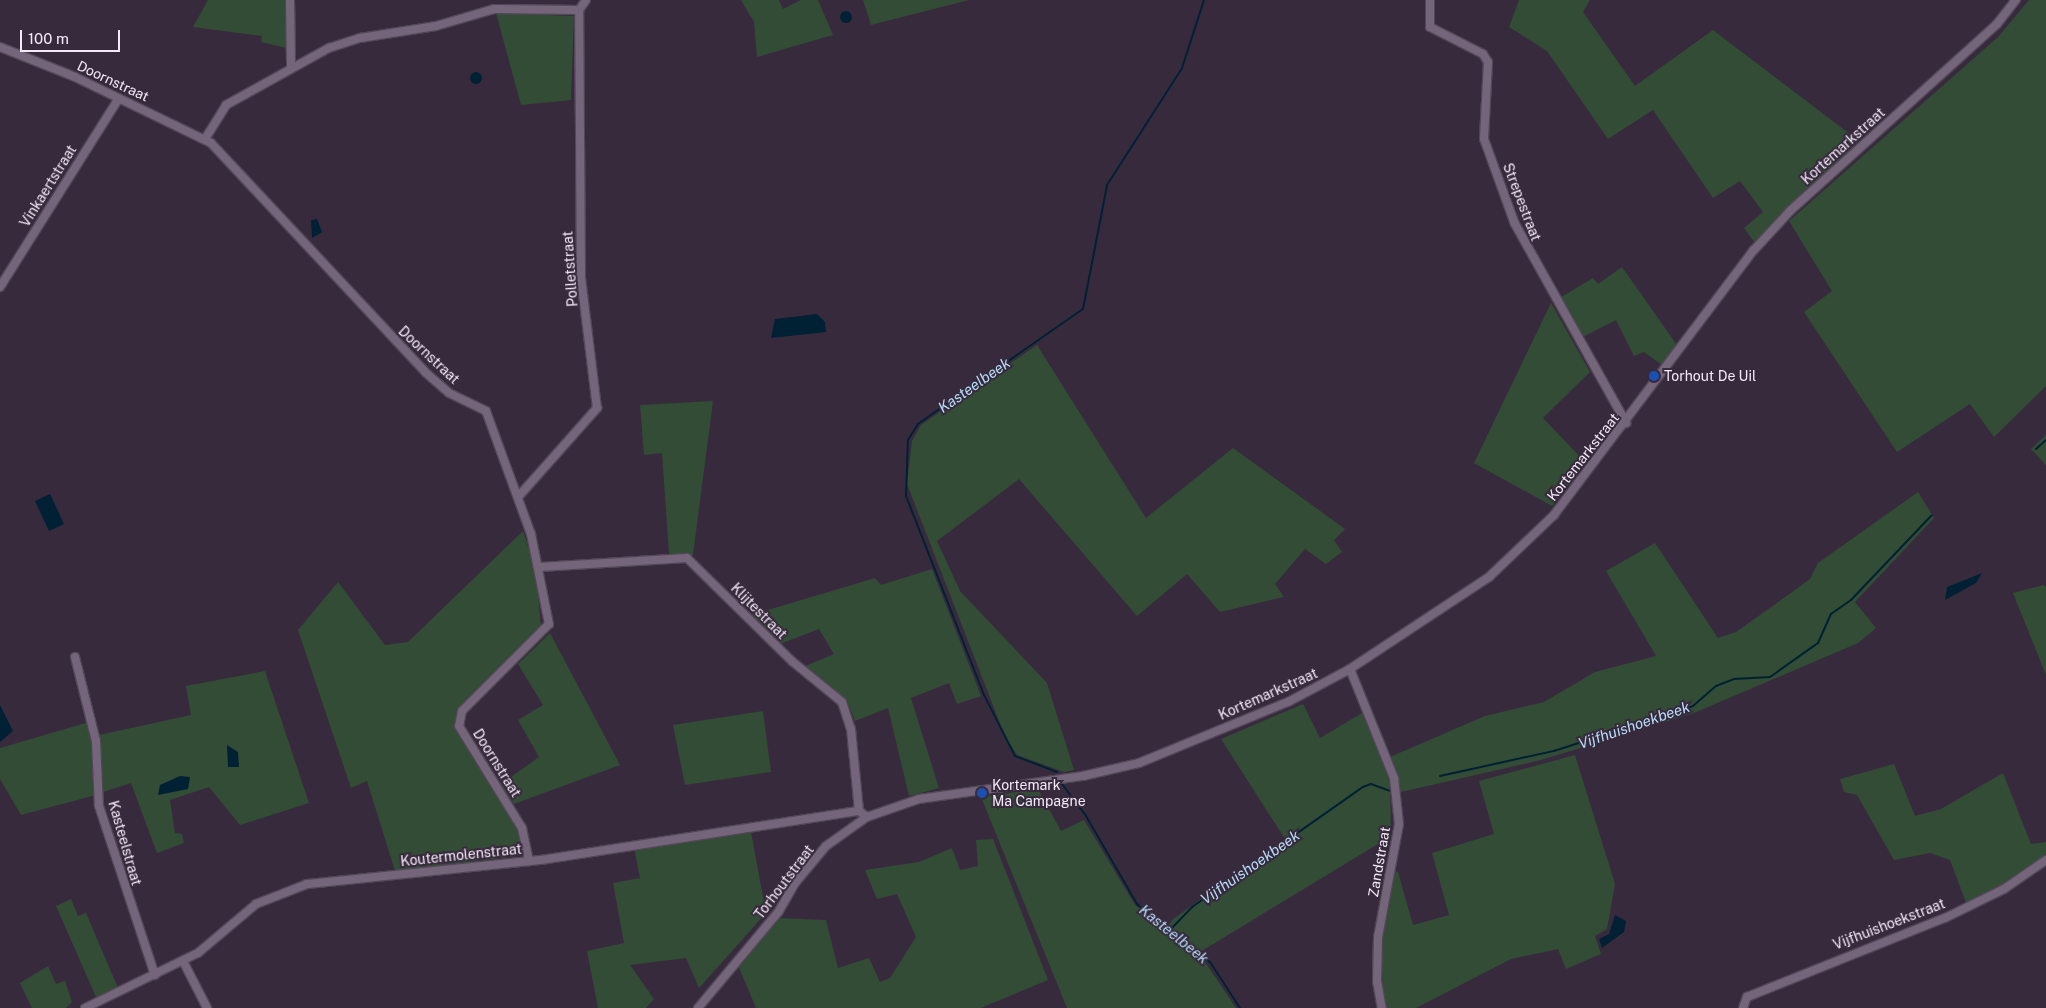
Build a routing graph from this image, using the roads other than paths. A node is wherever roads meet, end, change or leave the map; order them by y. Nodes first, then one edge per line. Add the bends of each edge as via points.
1 (290, 0) edge
2 (586, 0) edge
3 (1430, 0) edge
4 (2016, 0) edge
5 (578, 10) junction
6 (0, 47) edge
7 (291, 68) junction
8 (119, 98) junction
9 (205, 139) junction
10 (0, 288) edge
11 (1626, 423) junction
12 (519, 496) junction
13 (540, 567) junction
14 (74, 657) dead end
15 (1350, 669) junction
16 (1061, 780) joint
17 (859, 811) junction
18 (866, 817) junction
19 (2046, 860) edge
20 (529, 861) junction
21 (183, 962) junction
22 (155, 975) junction
23 (86, 1008) edge
24 (207, 1008) edge
25 (698, 1008) edge
26 (1382, 1008) edge
27 (1743, 1008) edge

1 - 7 street
2 - 5 street
3 - 11 street, Strepestraat via 1430,27 1483,54 1488,62 1484,139 1514,224
4 - 11 street, Kortemarkstraat via 1997,24 1764,239
5 - 7 street via 494,8 436,26 360,38
5 - 12 street, Polletstraat via 581,278 597,408
6 - 8 street, Doornstraat
7 - 9 street via 226,105
8 - 9 street, Doornstraat
8 - 10 street, Vinkaertstraat
9 - 12 street, Doornstraat via 425,372 449,393 486,411
11 - 15 street, Kortemarkstraat via 1554,515 1489,577
12 - 13 street, Doornstraat
13 - 17 street, Klijtestraat via 687,558 793,662 842,702 851,729
13 - 20 street, Doornstraat via 548,614 545,633 462,710 459,726 522,828
14 - 22 street, Kasteelstraat via 96,740 99,806
15 - 16 street, Kortemarkstraat via 1288,702 1139,763
15 - 26 street, Zandstraat via 1394,778 1399,824 1378,937 1377,980
16 - 18 street, Torhoutstraat via 919,799
17 - 18 street
17 - 20 street, Koutermolenstraat
18 - 25 street, Torhoutstraat via 826,846 796,882 779,912
19 - 27 street, Vijfhuishoekstraat via 2004,889 1945,918 1747,997
20 - 21 street, Koutermolenstraat via 294,888 256,904
21 - 22 street, Koutermolenstraat
21 - 24 street
22 - 23 street, Koutermolenstraat

